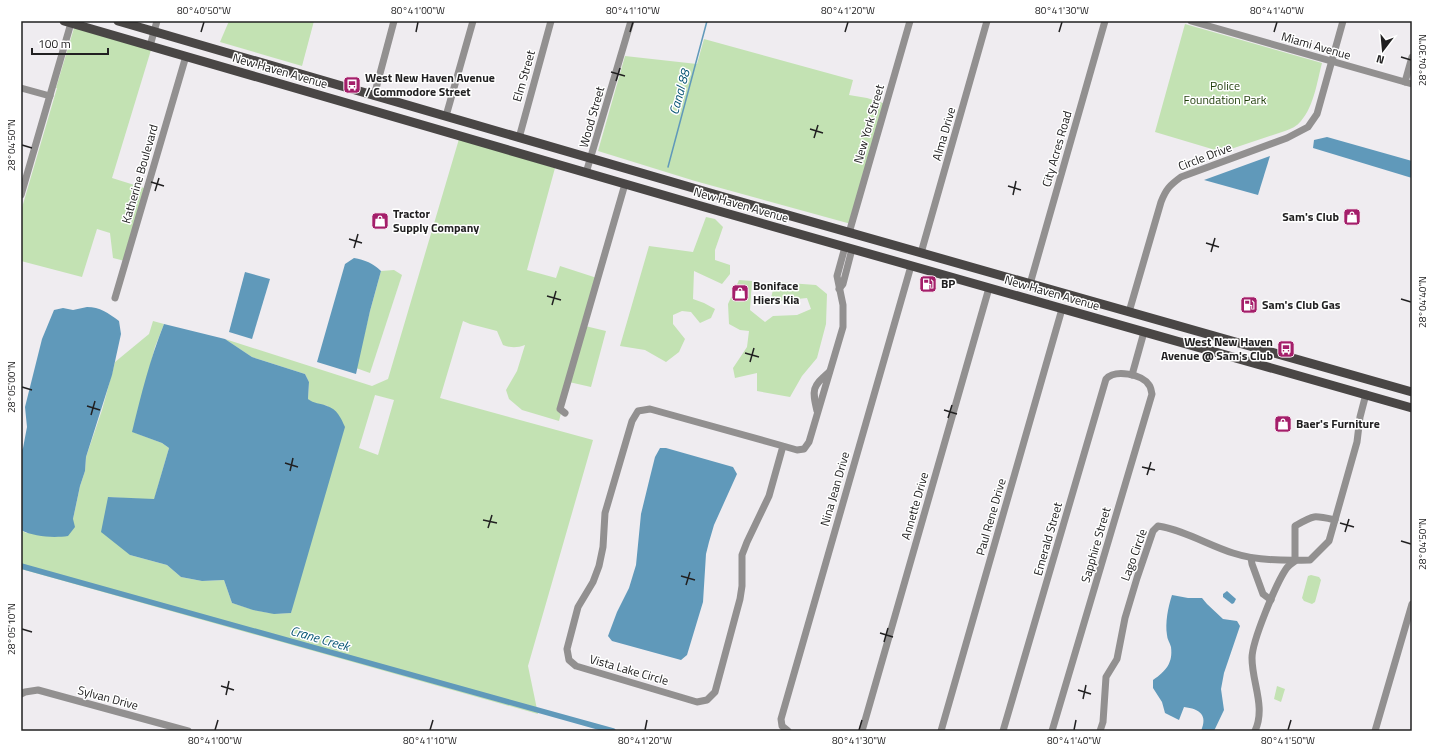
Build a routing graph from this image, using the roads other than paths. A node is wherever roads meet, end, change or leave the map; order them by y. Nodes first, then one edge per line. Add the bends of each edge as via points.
1 (118, 21) edge
2 (158, 21) edge
3 (394, 21) edge
4 (473, 21) edge
5 (551, 21) edge
6 (631, 21) edge
7 (910, 21) edge
8 (988, 21) edge
9 (1105, 21) edge
10 (1190, 21) edge
11 (1343, 21) edge
12 (70, 22) edge
13 (154, 32) junction
14 (150, 46) junction
15 (186, 56) junction
16 (1412, 57) edge
17 (1331, 62) junction
18 (1408, 83) edge
19 (293, 87) junction
20 (21, 88) edge
21 (348, 88) junction
22 (50, 96) junction
23 (374, 96) junction
24 (333, 99) junction
25 (446, 116) junction
26 (418, 124) junction
27 (519, 138) junction
28 (494, 146) junction
29 (591, 159) junction
30 (586, 173) junction
31 (625, 184) junction
32 (704, 192) junction
33 (21, 195) edge
34 (724, 197) junction
35 (682, 201) junction
36 (701, 206) junction
37 (849, 233) junction
38 (868, 238) junction
39 (824, 241) junction
40 (849, 248) junction
41 (921, 253) junction
42 (911, 266) junction
43 (1030, 284) junction
44 (990, 288) junction
45 (1006, 292) junction
46 (115, 298) dead end
47 (1084, 299) junction
48 (1062, 309) junction
49 (1129, 312) junction
50 (1108, 322) junction
51 (1170, 324) junction
52 (1144, 332) junction
53 (1258, 348) junction
54 (1251, 362) junction
55 (829, 372) junction
56 (1132, 375) junction
57 (1362, 378) junction
58 (1336, 386) junction
59 (1395, 387) junction
60 (815, 389) junction
61 (824, 391) junction
62 (1412, 392) edge
63 (1366, 394) junction
64 (1412, 408) edge
65 (817, 411) junction
66 (565, 413) dead end
67 (782, 446) junction
68 (1336, 520) junction
69 (1251, 558) junction
70 (1295, 561) junction
71 (1271, 600) junction
72 (1412, 604) edge
73 (21, 694) edge
74 (188, 731) edge
75 (788, 731) edge
76 (862, 731) edge
77 (941, 731) edge
78 (1003, 731) edge
79 (1052, 731) edge
80 (1100, 731) edge
81 (1255, 731) edge
82 (1376, 731) edge

1 - 13 main road, New Haven Avenue
2 - 13 street
3 - 23 street
4 - 25 street
5 - 27 street, Elm Street
6 - 29 street, Wood Street
7 - 37 street, New York Street
8 - 41 street, Alma Drive
9 - 43 street, City Acres Road
10 - 17 street, Miami Avenue
11 - 17 street, Circle Drive
12 - 14 main road, New Haven Avenue
12 - 22 street
13 - 14 street
13 - 21 main road, New Haven Avenue
14 - 15 main road, New Haven Avenue
15 - 19 main road, New Haven Avenue
15 - 46 street, Katherine Boulevard
16 - 18 street
17 - 18 street, Miami Avenue
17 - 49 street, Circle Drive via 1316,114 1308,127 1287,138 1181,177 1170,184 1161,202
19 - 21 main road via 303,81
19 - 24 main road, New Haven Avenue
20 - 22 street
21 - 23 main road, New Haven Avenue
22 - 33 street
23 - 24 main road via 362,102 344,98
23 - 25 main road, New Haven Avenue
24 - 26 main road, New Haven Avenue
25 - 26 main road via 433,123
25 - 27 main road, New Haven Avenue
26 - 28 main road, New Haven Avenue
27 - 28 main road via 507,145
27 - 29 main road, New Haven Avenue
28 - 30 main road, New Haven Avenue
29 - 30 street, Wood Street
29 - 32 main road, New Haven Avenue
30 - 31 main road, New Haven Avenue
31 - 35 main road, New Haven Avenue
31 - 66 street via 560,409
32 - 34 main road, New Haven Avenue
32 - 35 main road via 701,196
34 - 36 main road via 710,200
34 - 37 main road, New Haven Avenue
35 - 36 main road, New Haven Avenue
36 - 39 main road, New Haven Avenue
37 - 38 main road, New Haven Avenue
37 - 39 main road via 843,238
38 - 40 main road via 847,242
38 - 41 main road, New Haven Avenue
39 - 40 main road, New Haven Avenue
40 - 42 main road, New Haven Avenue
40 - 55 street, Vista Lake Circle via 837,276 843,305 843,327
41 - 42 main road
41 - 43 main road, New Haven Avenue
42 - 44 main road, New Haven Avenue
42 - 75 street, Nina Jean Drive via 781,719 782,726
43 - 45 main road via 1017,291
43 - 47 main road, New Haven Avenue
44 - 45 main road, New Haven Avenue
44 - 76 street, Annette Drive
45 - 48 main road, New Haven Avenue
47 - 48 main road via 1068,304
47 - 49 main road, New Haven Avenue
48 - 50 main road, New Haven Avenue
48 - 77 street, Paul Rene Drive
49 - 50 main road via 1124,317
49 - 51 main road, New Haven Avenue
50 - 52 main road, New Haven Avenue
51 - 52 main road via 1152,324
51 - 53 main road, New Haven Avenue
52 - 54 main road, New Haven Avenue
52 - 56 street
53 - 54 main road
53 - 57 main road, New Haven Avenue
54 - 58 main road, New Haven Avenue
55 - 60 street, Vista Lake Circle via 818,382
55 - 61 street, Vista Lake Circle
56 - 78 street, Emerald Street via 1118,373 1106,379
56 - 79 street, Sapphire Street via 1145,380 1152,394
57 - 58 main road via 1354,385
57 - 59 main road, New Haven Avenue
58 - 63 main road, New Haven Avenue
59 - 62 main road, New Haven Avenue
59 - 63 main road via 1378,388
60 - 61 street
60 - 65 street, Vista Lake Circle via 813,395
61 - 65 street, Vista Lake Circle
63 - 64 main road, New Haven Avenue
63 - 68 street, Lago Circle via 1357,442
65 - 67 street, Vista Lake Circle via 804,449
67 - 67 street, Vista Lake Circle via 650,409 638,411 632,421 605,513 599,566 578,607 567,649 569,660 576,666 697,702 707,700 715,692 740,599 742,555 769,496
68 - 70 street, Lago Circle via 1329,541 1310,560
68 - 70 street via 1313,516 1295,526
69 - 70 street, Lago Circle
69 - 71 street via 1263,594
69 - 80 street, Lago Circle via 1165,527 1158,526 1153,531 1125,618 1117,659 1106,677
70 - 71 street via 1286,569
71 - 81 street via 1253,644 1253,672 1260,714
72 - 82 street
73 - 74 street, Sylvan Drive via 38,690

